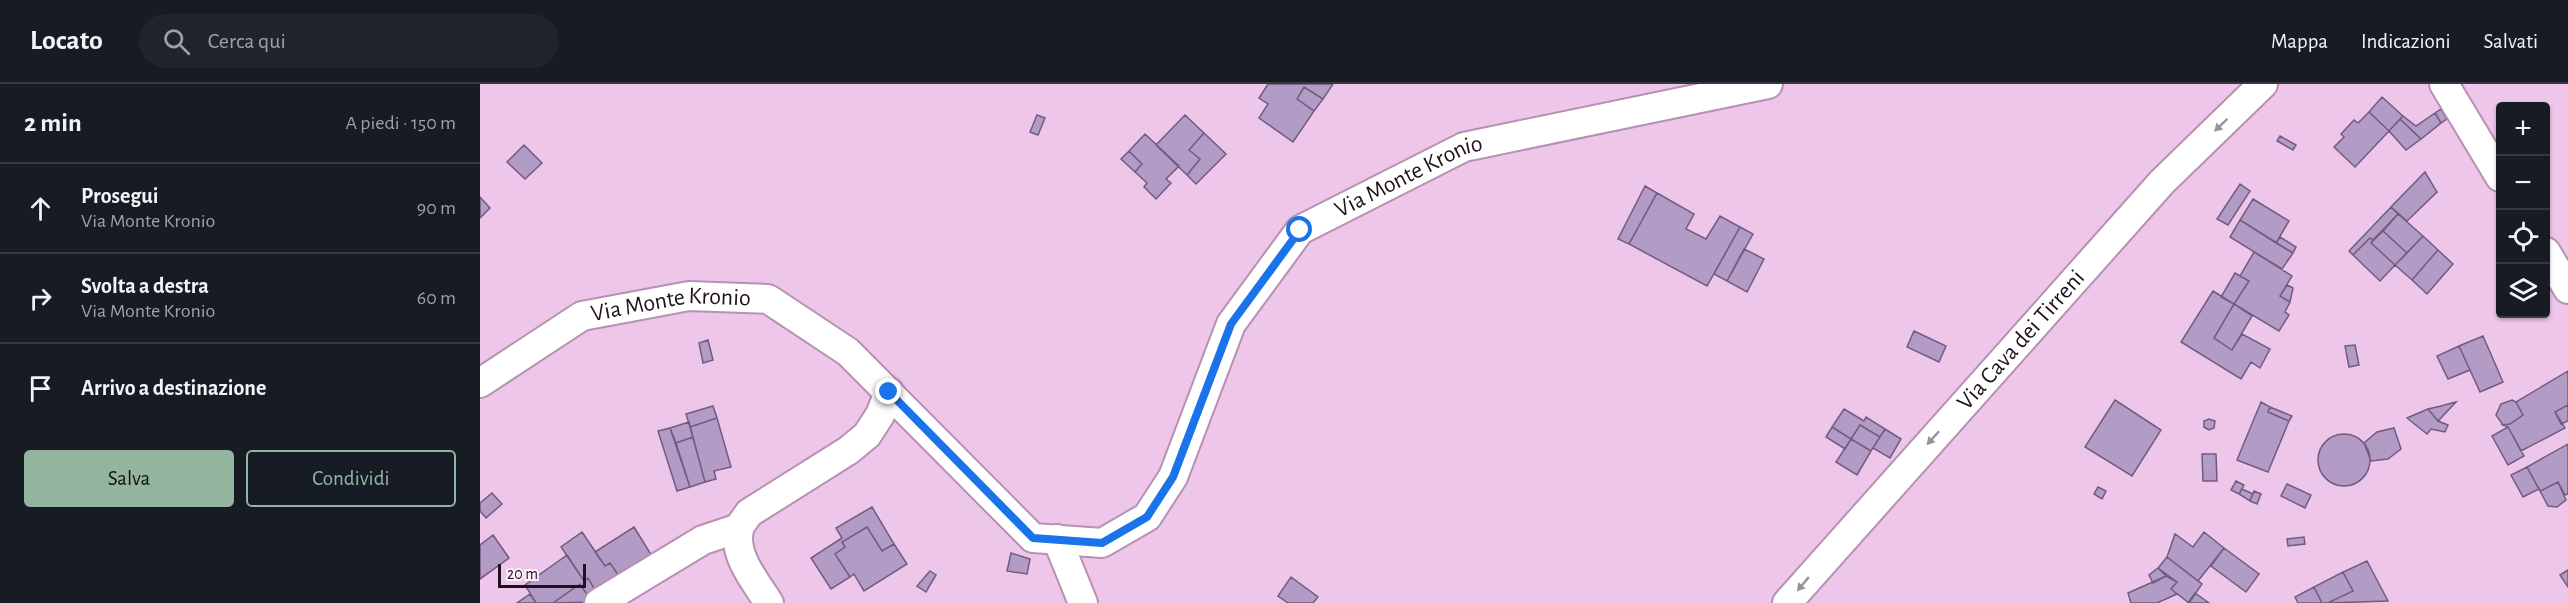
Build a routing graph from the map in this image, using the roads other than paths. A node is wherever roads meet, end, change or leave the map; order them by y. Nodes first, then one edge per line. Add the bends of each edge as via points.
1 (1768, 84) edge
2 (2263, 84) edge
3 (2444, 84) edge
4 (2496, 170) edge
5 (2550, 259) edge
6 (2568, 289) edge
7 (480, 383) edge
8 (889, 392) junction
9 (739, 528) junction
10 (1058, 539) junction
11 (599, 603) edge
12 (769, 603) edge
13 (1083, 603) edge
14 (1787, 603) edge

1 - 10 street, Via Monte Kronio via 1464,147 1300,230 1231,324 1173,477 1147,517 1102,543
2 -> 14 street, Via Cava dei Tirreni via 2162,182
3 - 4 street
5 - 6 street
7 - 8 street, Via Monte Kronio via 582,316 689,296 768,299 848,352
8 - 9 street via 867,435 749,513
8 - 10 street, Via Monte Kronio via 1033,538
9 - 11 street via 704,540
9 - 12 street via 745,566
10 - 13 street

